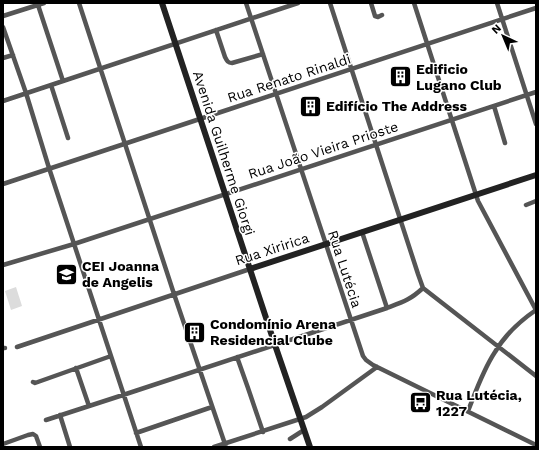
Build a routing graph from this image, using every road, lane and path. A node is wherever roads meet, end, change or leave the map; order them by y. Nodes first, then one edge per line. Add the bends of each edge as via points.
1 (44, 3) edge
2 (79, 3) edge
3 (162, 3) edge
4 (246, 3) edge
5 (298, 3) edge
6 (330, 3) edge
7 (371, 3) edge
8 (420, 3) edge
9 (497, 3) edge
10 (414, 4) edge
11 (38, 5) junction
12 (536, 8) edge
13 (3, 16) edge
14 (382, 16) dead end
15 (252, 19) junction
16 (502, 20) junction
17 (3, 27) edge
18 (216, 30) junction
19 (176, 44) junction
20 (427, 44) junction
21 (263, 54) junction
22 (12, 55) junction
23 (3, 58) edge
24 (100, 69) junction
25 (351, 69) junction
26 (63, 81) junction
27 (51, 85) junction
28 (536, 92) edge
29 (26, 94) junction
30 (276, 94) junction
31 (526, 95) junction
32 (3, 101) edge
33 (494, 106) junction
34 (200, 118) junction
35 (451, 120) junction
36 (536, 124) edge
37 (68, 138) dead end
38 (505, 143) dead end
39 (125, 144) junction
40 (376, 145) junction
41 (49, 168) junction
42 (301, 169) junction
43 (536, 175) edge
44 (3, 184) edge
45 (225, 194) junction
46 (476, 195) junction
47 (536, 201) edge
48 (526, 205) dead end
49 (149, 219) junction
50 (400, 220) junction
51 (362, 232) junction
52 (74, 244) junction
53 (326, 245) junction
54 (3, 265) edge
55 (250, 269) junction
56 (423, 288) junction
57 (174, 294) junction
58 (387, 308) junction
59 (536, 310) edge
60 (99, 320) junction
61 (351, 320) junction
62 (275, 345) junction
63 (17, 347) dead end
64 (498, 347) junction
65 (111, 356) junction
66 (237, 357) junction
67 (377, 367) junction
68 (76, 368) junction
69 (199, 370) junction
70 (536, 376) edge
71 (32, 382) dead end
72 (124, 395) junction
73 (89, 406) junction
74 (212, 408) junction
75 (468, 411) junction
76 (60, 415) junction
77 (300, 419) junction
78 (46, 420) dead end
79 (304, 430) junction
80 (262, 432) junction
81 (136, 433) junction
82 (290, 440) dead end
83 (3, 444) edge
84 (225, 445) edge
85 (536, 445) edge
86 (40, 447) edge
87 (70, 447) edge
88 (140, 447) edge
89 (214, 447) edge
90 (310, 447) edge

1 - 11 street
2 - 24 street
3 - 19 street, Avenida Guilherme Giorgi
4 - 15 street, Rua Lutécia
5 - 15 street
6 - 25 street
7 - 14 street via 375,16
8 - 10 street
9 - 16 street
10 - 20 street
11 - 13 street
11 - 26 street
12 - 16 street, Rua Renato Rinaldi
15 - 18 street
15 - 21 street, Rua Lutécia
16 - 20 street, Rua Renato Rinaldi
16 - 31 street
17 - 22 street
18 - 19 street
18 - 21 street via 229,63
19 - 24 street
19 - 34 street, Avenida Guilherme Giorgi
20 - 25 street, Rua Renato Rinaldi
20 - 35 street
21 - 30 street, Rua Lutécia
22 - 23 street
22 - 29 street
24 - 26 street
24 - 39 street
25 - 30 street, Rua Renato Rinaldi
25 - 40 street
26 - 27 street
27 - 29 street
27 - 37 street
28 - 31 street, Rua João Vieira Prioste
29 - 32 street
29 - 41 street
30 - 34 street, Rua Renato Rinaldi
30 - 42 street, Rua Lutécia
31 - 33 street, Rua João Vieira Prioste
31 - 36 street
33 - 35 street, Rua João Vieira Prioste
33 - 38 street
34 - 39 street, Rua Renato Rinaldi
34 - 45 street, Avenida Guilherme Giorgi
35 - 40 street, Rua João Vieira Prioste
35 - 46 street
39 - 41 street, Rua Renato Rinaldi
39 - 49 street
40 - 42 street, Rua João Vieira Prioste
40 - 50 street
41 - 44 street, Rua Renato Rinaldi
41 - 52 street
42 - 45 street, Rua João Vieira Prioste
42 - 53 street, Rua Lutécia
43 - 46 street, Rua Xiririca
45 - 49 street, Rua João Vieira Prioste
45 - 55 street, Avenida Guilherme Giorgi
46 - 50 street, Rua Xiririca
46 - 59 street
47 - 48 street
49 - 52 street, Rua João Vieira Prioste
49 - 57 street
50 - 51 street, Rua Xiririca
50 - 56 street
51 - 53 street, Rua Xiririca
51 - 58 street
52 - 54 street, Rua João Vieira Prioste
52 - 60 street
53 - 55 street, Rua Xiririca
53 - 61 street, Rua Lutécia
55 - 57 street, Rua Xiririca
55 - 62 street, Avenida Guilherme Giorgi
56 - 58 street via 408,300
56 - 64 street
57 - 60 street, Rua Xiririca
57 - 69 street
58 - 61 street
59 - 64 street via 513,329
60 - 63 street, Rua Xiririca
60 - 65 street
61 - 62 street
61 - 67 street, Rua Lutécia via 363,356
62 - 66 street
62 - 77 street, Avenida Guilherme Giorgi
64 - 70 street
64 - 75 street
65 - 68 street
65 - 72 street
66 - 69 street
66 - 80 street
67 - 75 street, Rua Lutécia
67 - 77 street via 322,407
68 - 71 street
68 - 73 street
69 - 72 street
69 - 74 street
72 - 73 street
72 - 81 street
73 - 76 street
74 - 81 street
74 - 84 street
75 - 85 street, Rua Lutécia
76 - 78 street
76 - 87 street
77 - 79 street, Avenida Guilherme Giorgi
77 - 80 street
79 - 82 street
79 - 90 street, Avenida Guilherme Giorgi
80 - 84 street
81 - 88 street
83 - 86 street via 33,434
84 - 89 street

